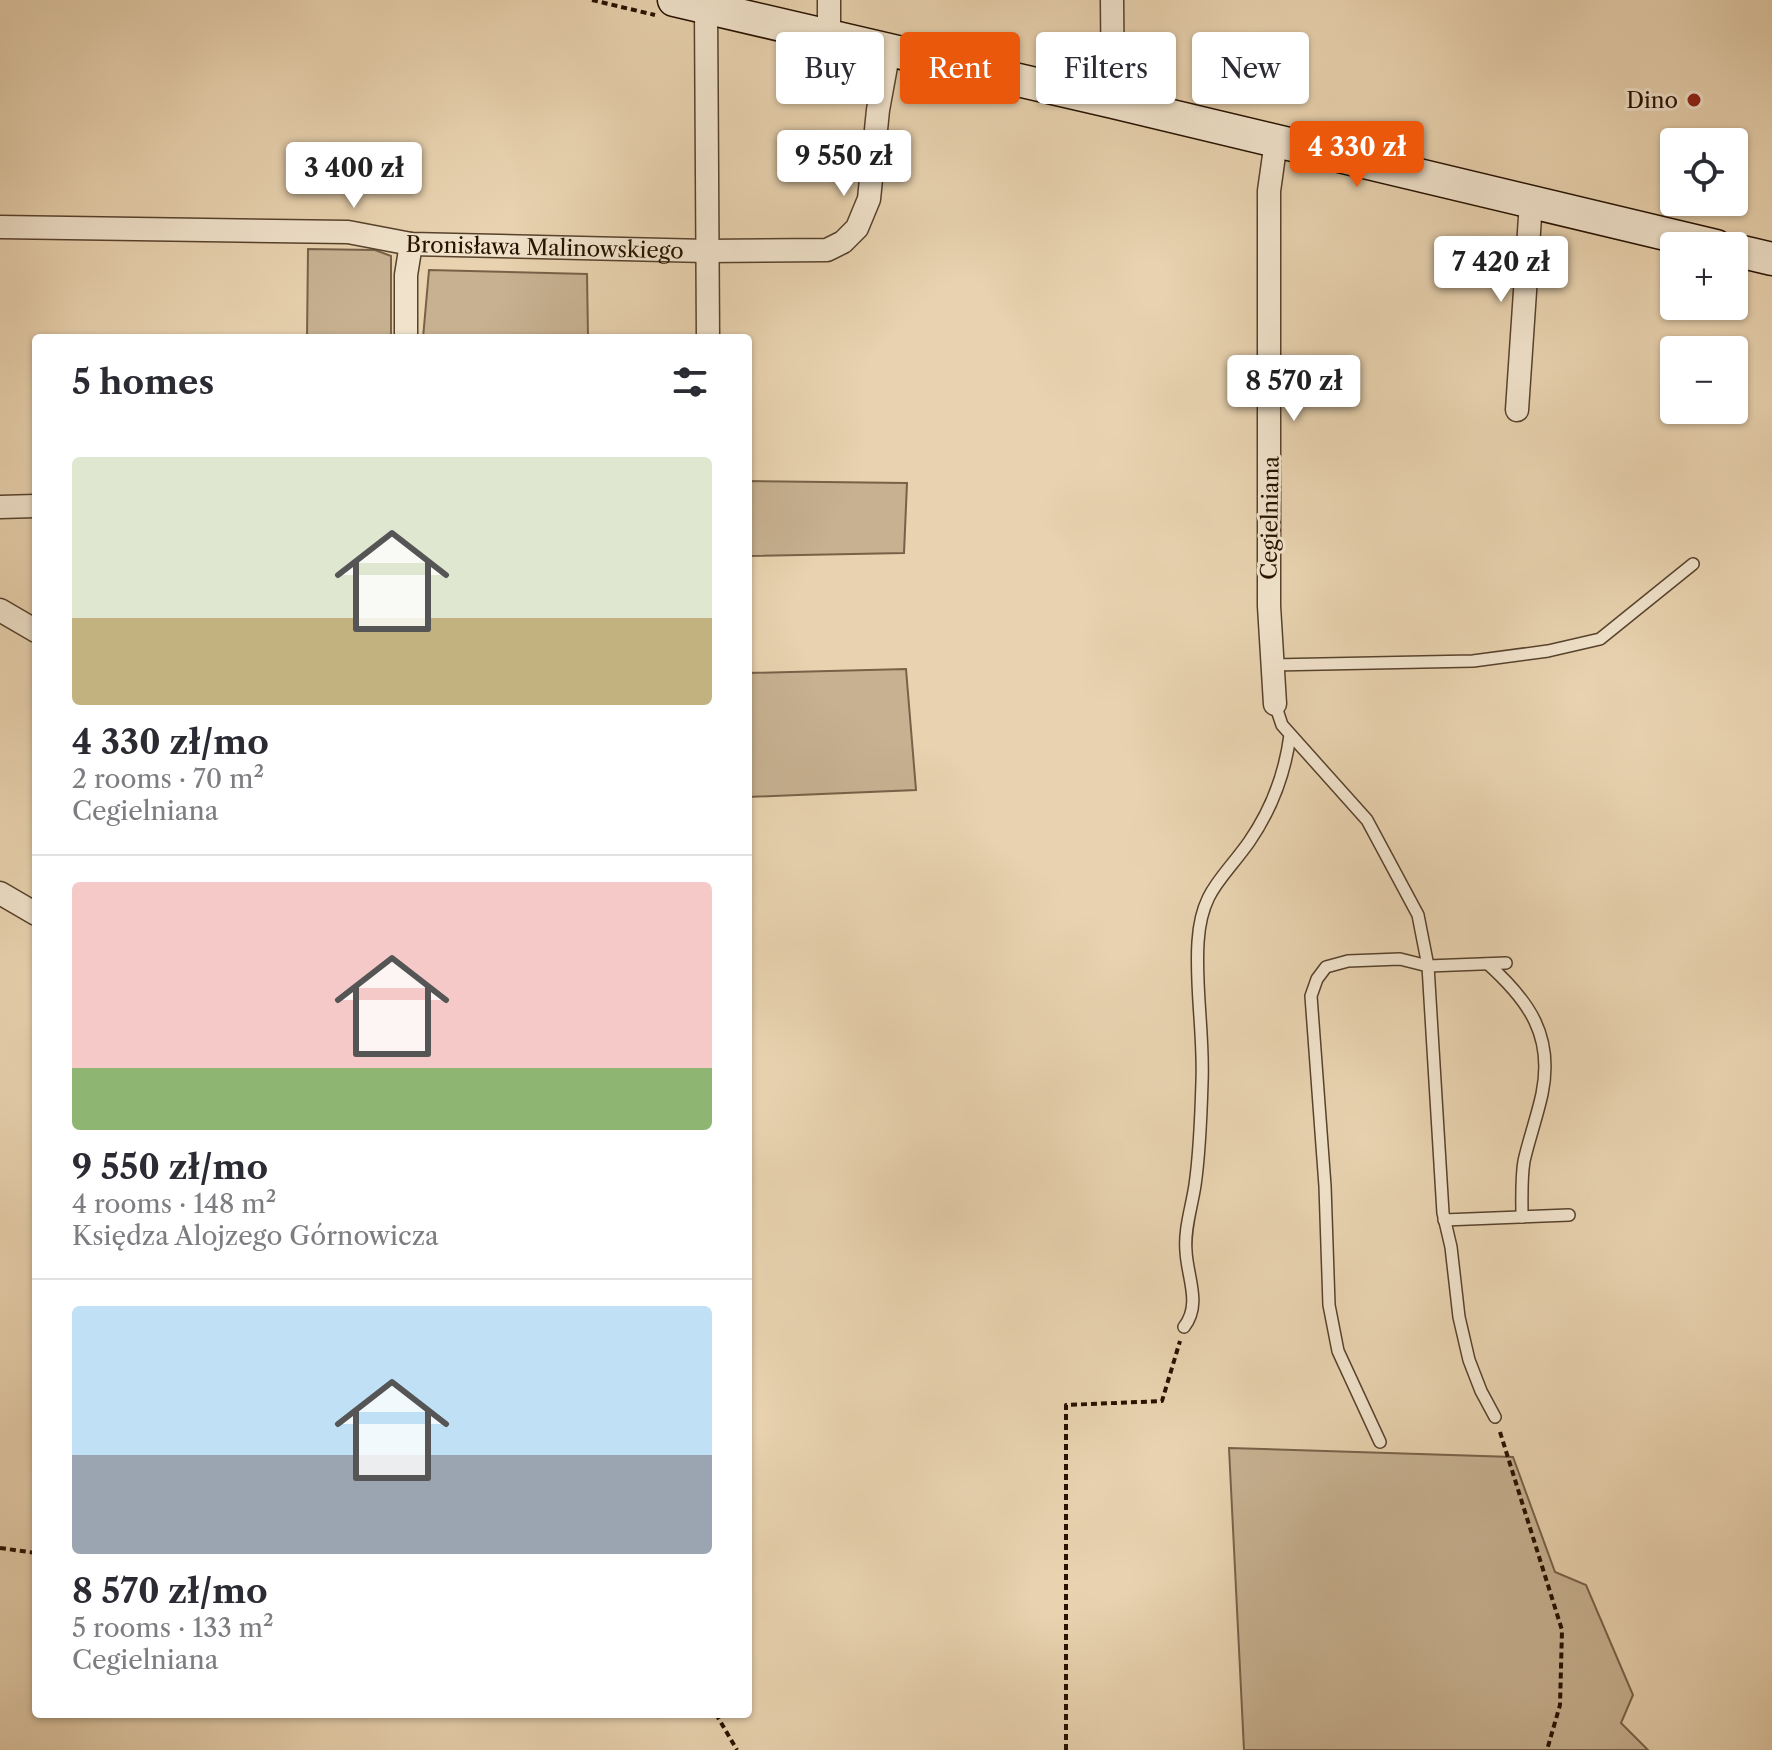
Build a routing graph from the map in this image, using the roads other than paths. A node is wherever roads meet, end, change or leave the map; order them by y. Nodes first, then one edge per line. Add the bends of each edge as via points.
1 (674, 0) edge
2 (829, 0) edge
3 (1112, 0) edge
4 (706, 8) junction
5 (811, 32) edge
6 (829, 32) edge
7 (1112, 32) edge
8 (884, 49) edge
9 (889, 50) junction
10 (1036, 85) edge
11 (1121, 104) edge
12 (1276, 141) junction
13 (1531, 202) junction
14 (0, 227) edge
15 (1660, 233) edge
16 (411, 244) junction
17 (706, 251) junction
18 (1748, 253) edge
19 (1772, 259) edge
20 (406, 334) edge
21 (708, 334) edge
22 (1517, 410) dead end
23 (32, 506) edge
24 (0, 507) edge
25 (1693, 564) dead end
26 (0, 610) edge
27 (32, 629) edge
28 (1272, 665) junction
29 (1275, 704) joint
30 (1290, 735) junction
31 (0, 893) edge
32 (32, 912) edge
33 (1506, 963) dead end
34 (1488, 964) junction
35 (1428, 966) junction
36 (1569, 1215) dead end
37 (1522, 1217) junction
38 (1444, 1220) junction
39 (1184, 1327) road end
40 (1495, 1417) road end
41 (1380, 1442) dead end

1 - 4 street
2 - 6 street
3 - 7 street
4 - 5 street
4 - 17 street
8 - 9 street
9 - 10 street
9 - 17 street, Bronisława Malinowskiego via 869,199 857,228 827,250
11 - 12 street
12 - 13 street
12 - 28 street, Cegielniana via 1269,191
13 - 15 street
13 - 22 street
14 - 16 street, Bronisława Malinowskiego via 348,232
16 - 17 street, Bronisława Malinowskiego
16 - 20 street
17 - 21 street
18 - 19 street
23 - 24 street
25 - 28 lane via 1600,639 1473,661
26 - 27 street
28 - 29 street, Cegielniana
29 - 30 lane
30 - 35 lane via 1367,820 1418,915
30 - 39 lane via 1272,801 1206,899 1201,915 1202,1079 1186,1250 1193,1302
31 - 32 street
33 - 34 lane
34 - 35 lane
34 - 37 lane via 1526,1001 1545,1058 1524,1163
35 - 38 lane
35 - 41 lane via 1400,959 1348,961 1326,967 1311,996 1329,1305 1338,1351
36 - 37 lane
37 - 38 lane
38 - 40 lane via 1469,1360

